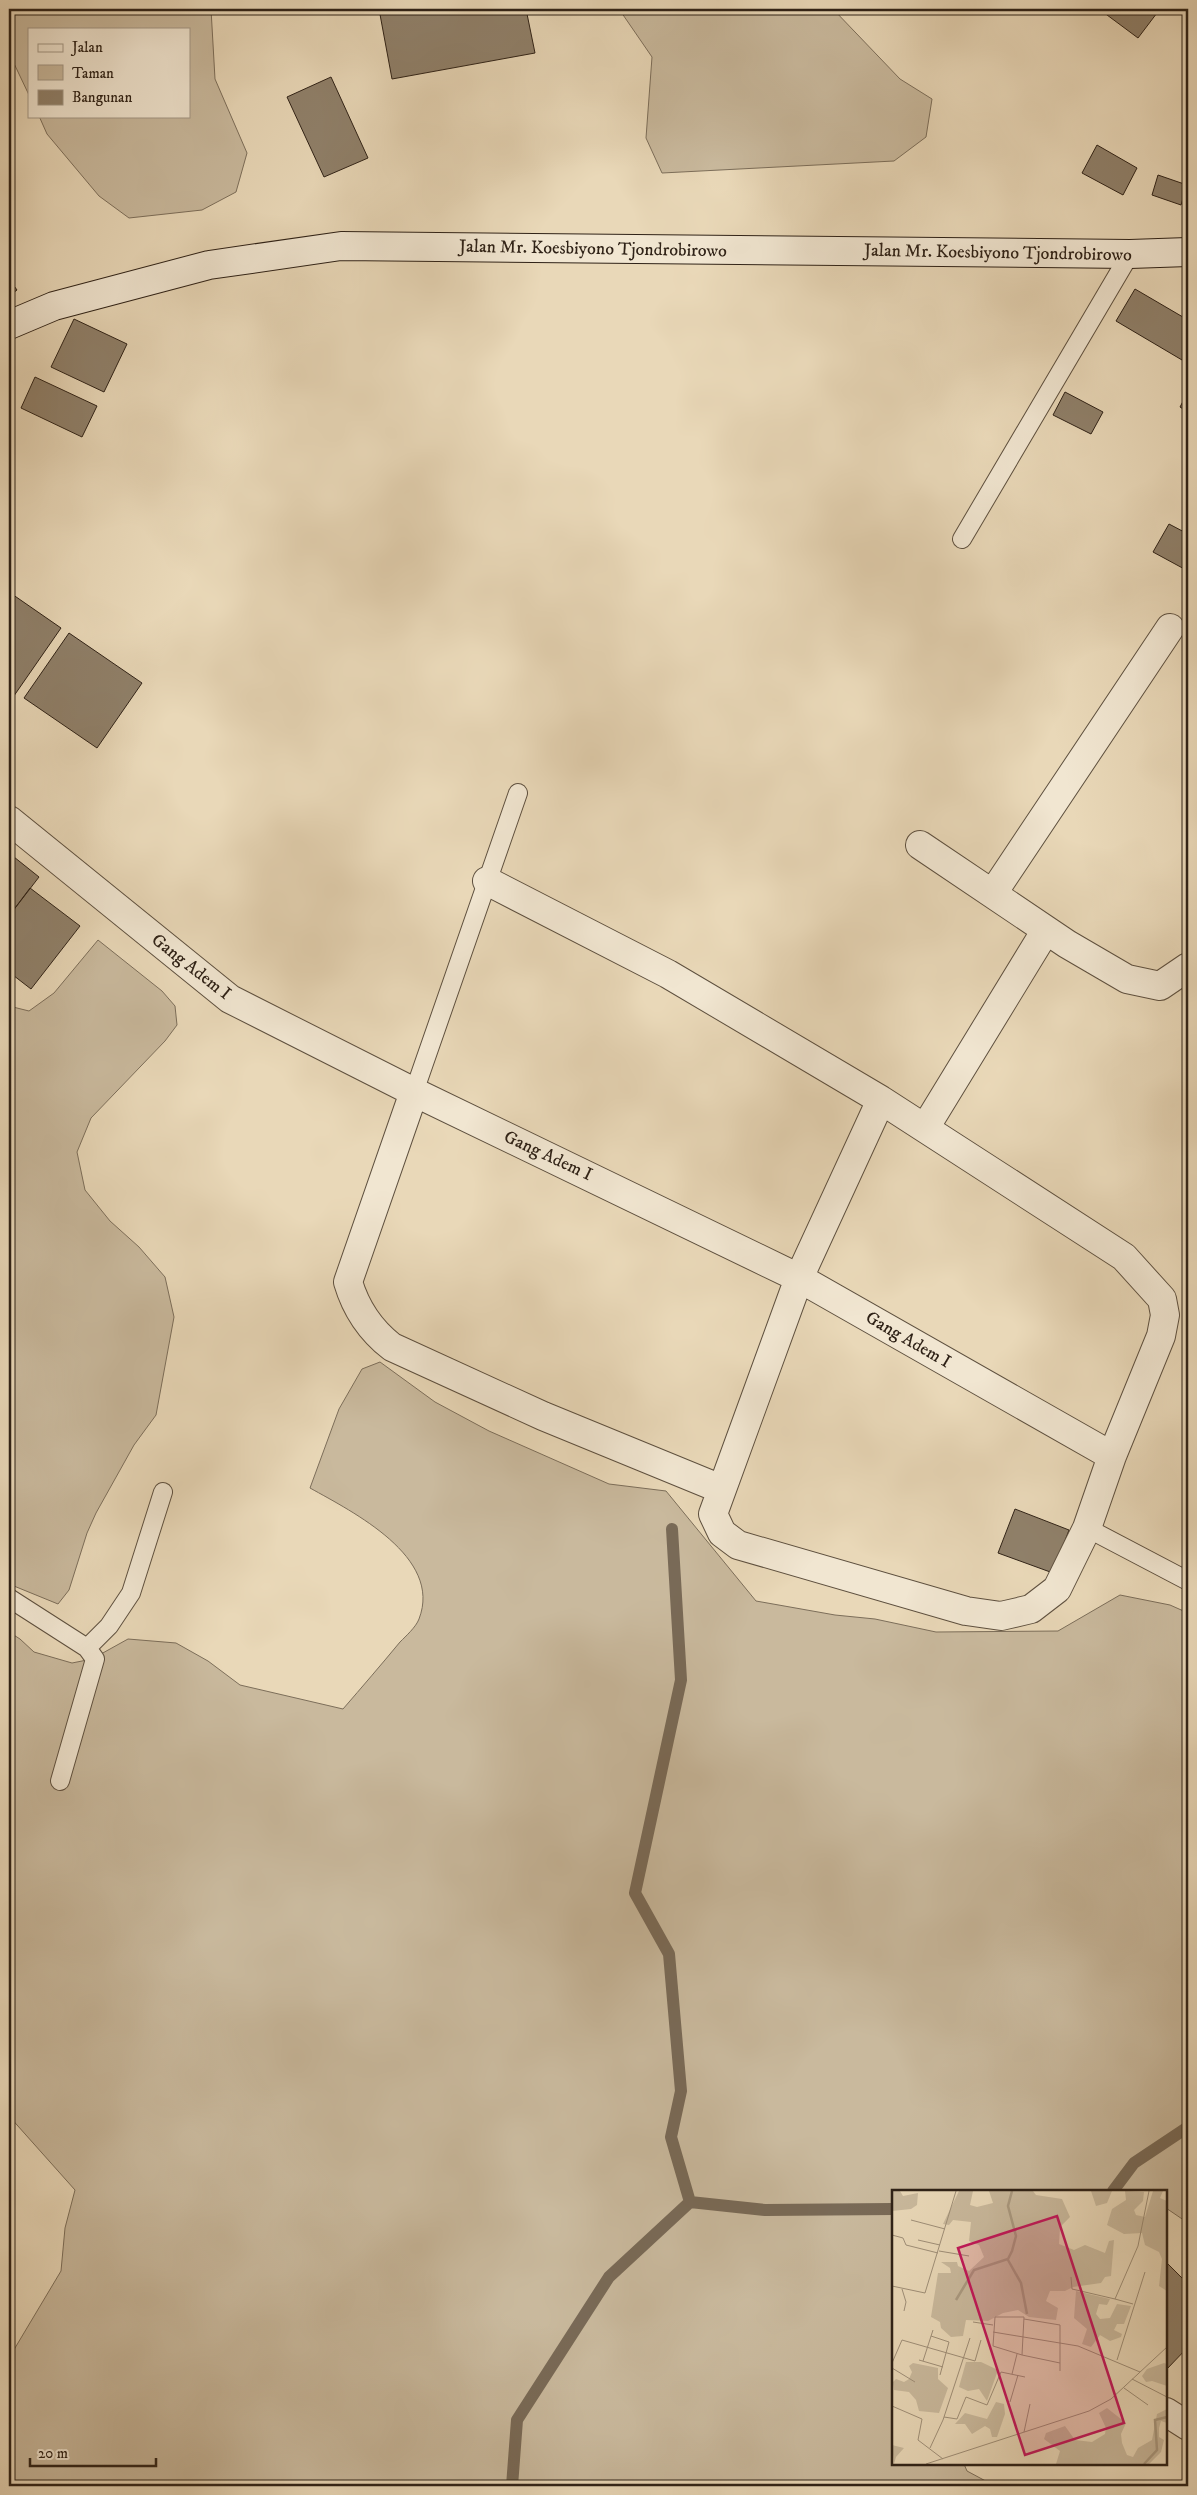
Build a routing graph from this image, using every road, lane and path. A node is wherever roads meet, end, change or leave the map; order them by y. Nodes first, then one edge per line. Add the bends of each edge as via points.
1 (1188, 252) edge
2 (1130, 254) junction
3 (9, 325) edge
4 (962, 539) dead end
5 (1170, 628) dead end
6 (518, 793) dead end
7 (9, 820) edge
8 (920, 845) dead end
9 (487, 881) junction
10 (994, 893) junction
11 (1046, 930) junction
12 (1188, 967) edge
13 (414, 1092) junction
14 (881, 1100) junction
15 (925, 1128) junction
16 (799, 1278) junction
17 (1112, 1456) junction
18 (721, 1489) junction
19 (163, 1492) dead end
20 (1087, 1528) junction
21 (1188, 1581) edge
22 (9, 1598) edge
23 (87, 1648) junction
24 (60, 1781) dead end
25 (1167, 2413) edge
26 (1188, 2426) edge

1 - 2 street, Jalan Mr. Koesbiyono Tjondrobirowo
2 - 3 street, Jalan Mr. Koesbiyono Tjondrobirowo via 341,246 209,265 54,306
2 - 4 lane
5 - 10 street
6 - 9 lane
7 - 13 street, Gang Adem I via 230,999
8 - 10 street
9 - 13 lane
9 - 14 street via 668,974
10 - 11 street
11 - 12 street via 1127,979 1160,986
11 - 15 street
13 - 16 street, Gang Adem I
13 - 18 street via 348,1282 353,1299 376,1334 392,1347 543,1416
14 - 15 street
14 - 16 street
15 - 17 street via 1124,1257 1162,1299 1165,1315 1161,1336
16 - 17 street, Gang Adem I
16 - 18 street
17 - 20 street
18 - 20 street via 713,1514 722,1533 738,1545 966,1610 1001,1616 1031,1609 1057,1588
19 - 23 lane via 131,1593 109,1626
20 - 21 lane
22 - 23 lane
23 - 24 lane via 95,1658
25 - 26 street

